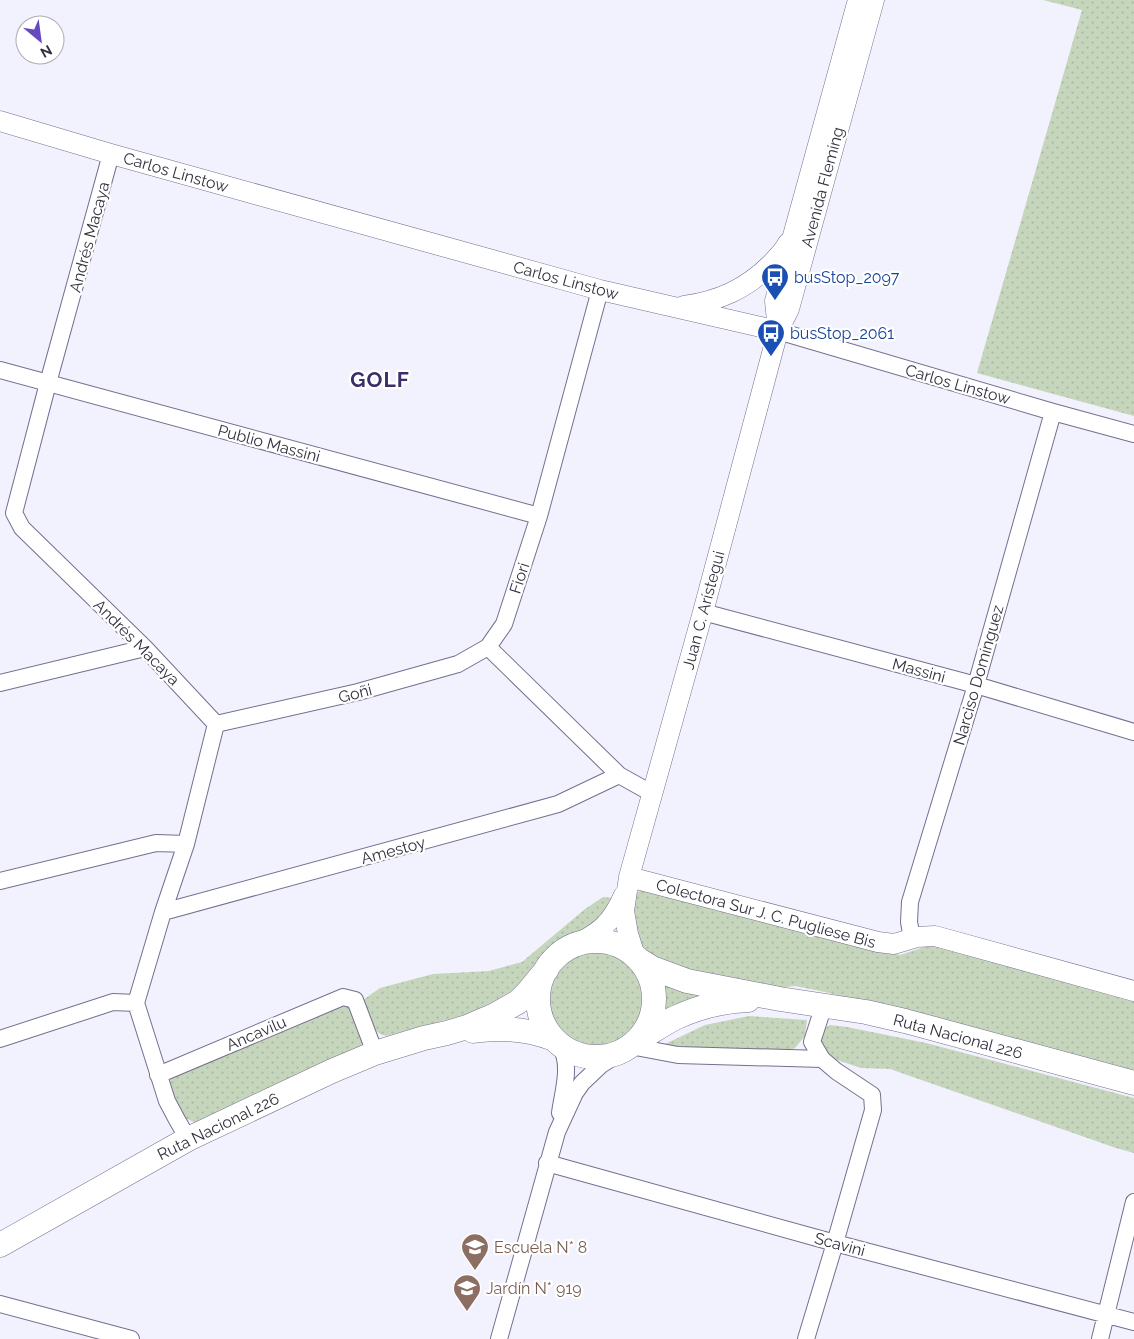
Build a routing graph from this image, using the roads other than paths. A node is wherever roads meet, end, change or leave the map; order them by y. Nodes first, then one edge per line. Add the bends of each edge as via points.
1 (858, 0) edge
2 (874, 0) edge
3 (0, 121) edge
4 (111, 154) junction
5 (795, 230) junction
6 (600, 290) junction
7 (675, 307) junction
8 (778, 331) junction
9 (0, 370) edge
10 (48, 384) junction
11 (1053, 412) junction
12 (1134, 434) edge
13 (7, 515) edge
14 (539, 516) junction
15 (703, 612) junction
16 (488, 646) junction
17 (145, 648) junction
18 (0, 683) edge
19 (976, 685) junction
20 (216, 724) junction
21 (1134, 732) edge
22 (618, 775) junction
23 (653, 794) junction
24 (186, 844) junction
25 (0, 881) edge
26 (628, 883) junction
27 (163, 912) junction
28 (912, 938) junction
29 (571, 947) junction
30 (637, 958) junction
31 (547, 969) junction
32 (1134, 991) edge
33 (780, 999) junction
34 (136, 1002) junction
35 (824, 1005) junction
36 (446, 1033) junction
37 (0, 1039) edge
38 (557, 1042) junction
39 (630, 1046) junction
40 (375, 1053) junction
41 (822, 1059) junction
42 (158, 1075) junction
43 (1134, 1083) edge
44 (557, 1132) junction
45 (188, 1139) junction
46 (547, 1163) junction
47 (1134, 1202) edge
48 (835, 1243) junction
49 (0, 1244) edge
50 (0, 1304) edge
51 (1106, 1315) junction
52 (1134, 1322) edge
53 (131, 1339) edge
54 (499, 1339) edge
55 (806, 1339) edge
56 (1100, 1339) edge

1 - 5 main road, Avenida Fleming
2 - 8 main road, Avenida Fleming via 789,309
3 - 4 main road, Carlos Linstow
4 - 6 main road, Carlos Linstow
4 - 10 street, Andrés Macaya
5 - 7 main road via 777,259 749,283 720,298
5 - 8 main road, Avenida Fleming via 775,301
6 - 7 main road, Carlos Linstow
6 - 14 street, Fiori
7 - 8 main road, Carlos Linstow
8 - 11 street, Carlos Linstow
8 - 15 main road, Juan C. Arístegui
9 - 10 street, Publio Massini
10 - 13 street, Andrés Macaya
10 - 14 street, Publio Massini
11 - 12 street, Carlos Linstow
11 - 19 street, Narciso Domínguez
13 - 17 street, Andrés Macaya
14 - 16 street, Fiori via 504,624
15 - 19 street, Massini
15 - 23 main road, Juan C. Arístegui
16 - 20 street, Goñi via 458,664 358,692
16 - 22 street
17 - 18 street
17 - 20 street, Andrés Macaya
19 - 21 street, Massini
19 - 28 street, Narciso Domínguez via 910,902
20 - 24 street
22 - 23 street
22 - 27 street, Amestoy via 558,804
23 - 26 main road, Juan C. Arístegui
24 - 25 street via 156,843
24 - 27 street
26 - 28 main road, Colectora Sur J. C. Pugliese Bis via 878,942 894,944
26 - 29 main road, Juan C. Arístegui via 610,921
26 - 30 main road, Juan C. Arístegui via 624,911
27 - 34 street
28 - 32 main road, Colectora Sur J. C. Pugliese Bis via 935,936
29 - 30 highway, Ruta Nacional 226 via 603,942 619,946
29 - 31 highway, Ruta Nacional 226 via 557,956
30 - 33 highway, Ruta Nacional 226 via 657,970 687,981
30 - 39 highway via 648,972 654,1000 646,1029
31 - 36 highway, Ruta Nacional 226 via 518,1002 495,1016
31 - 38 highway, Ruta Nacional 226 via 538,998 540,1013 545,1027
33 - 35 highway, Ruta Nacional 226
33 - 39 highway, Ruta Nacional 226 via 704,1007 676,1017
34 - 37 street via 113,1002
34 - 42 street
35 - 41 street via 812,1042
35 - 43 highway, Ruta Nacional 226 via 905,1021
36 - 38 highway, Ruta Nacional 226 via 505,1029 535,1033
36 - 40 highway, Ruta Nacional 226
38 - 39 highway, Ruta Nacional 226 via 574,1053 591,1057 608,1056
38 - 44 street via 564,1053 566,1071
39 - 41 street via 678,1054
39 - 44 street via 601,1065 582,1083
40 - 42 street, Ancavilu via 355,1000 343,997
40 - 45 highway, Ruta Nacional 226
41 - 48 street via 872,1096 873,1110
42 - 45 street via 171,1110
44 - 46 street
45 - 49 highway, Ruta Nacional 226
46 - 48 street, Scavini
46 - 54 street
47 - 51 street
48 - 51 street, Scavini
48 - 55 street
50 - 53 street
51 - 52 street, Scavini
51 - 56 street

